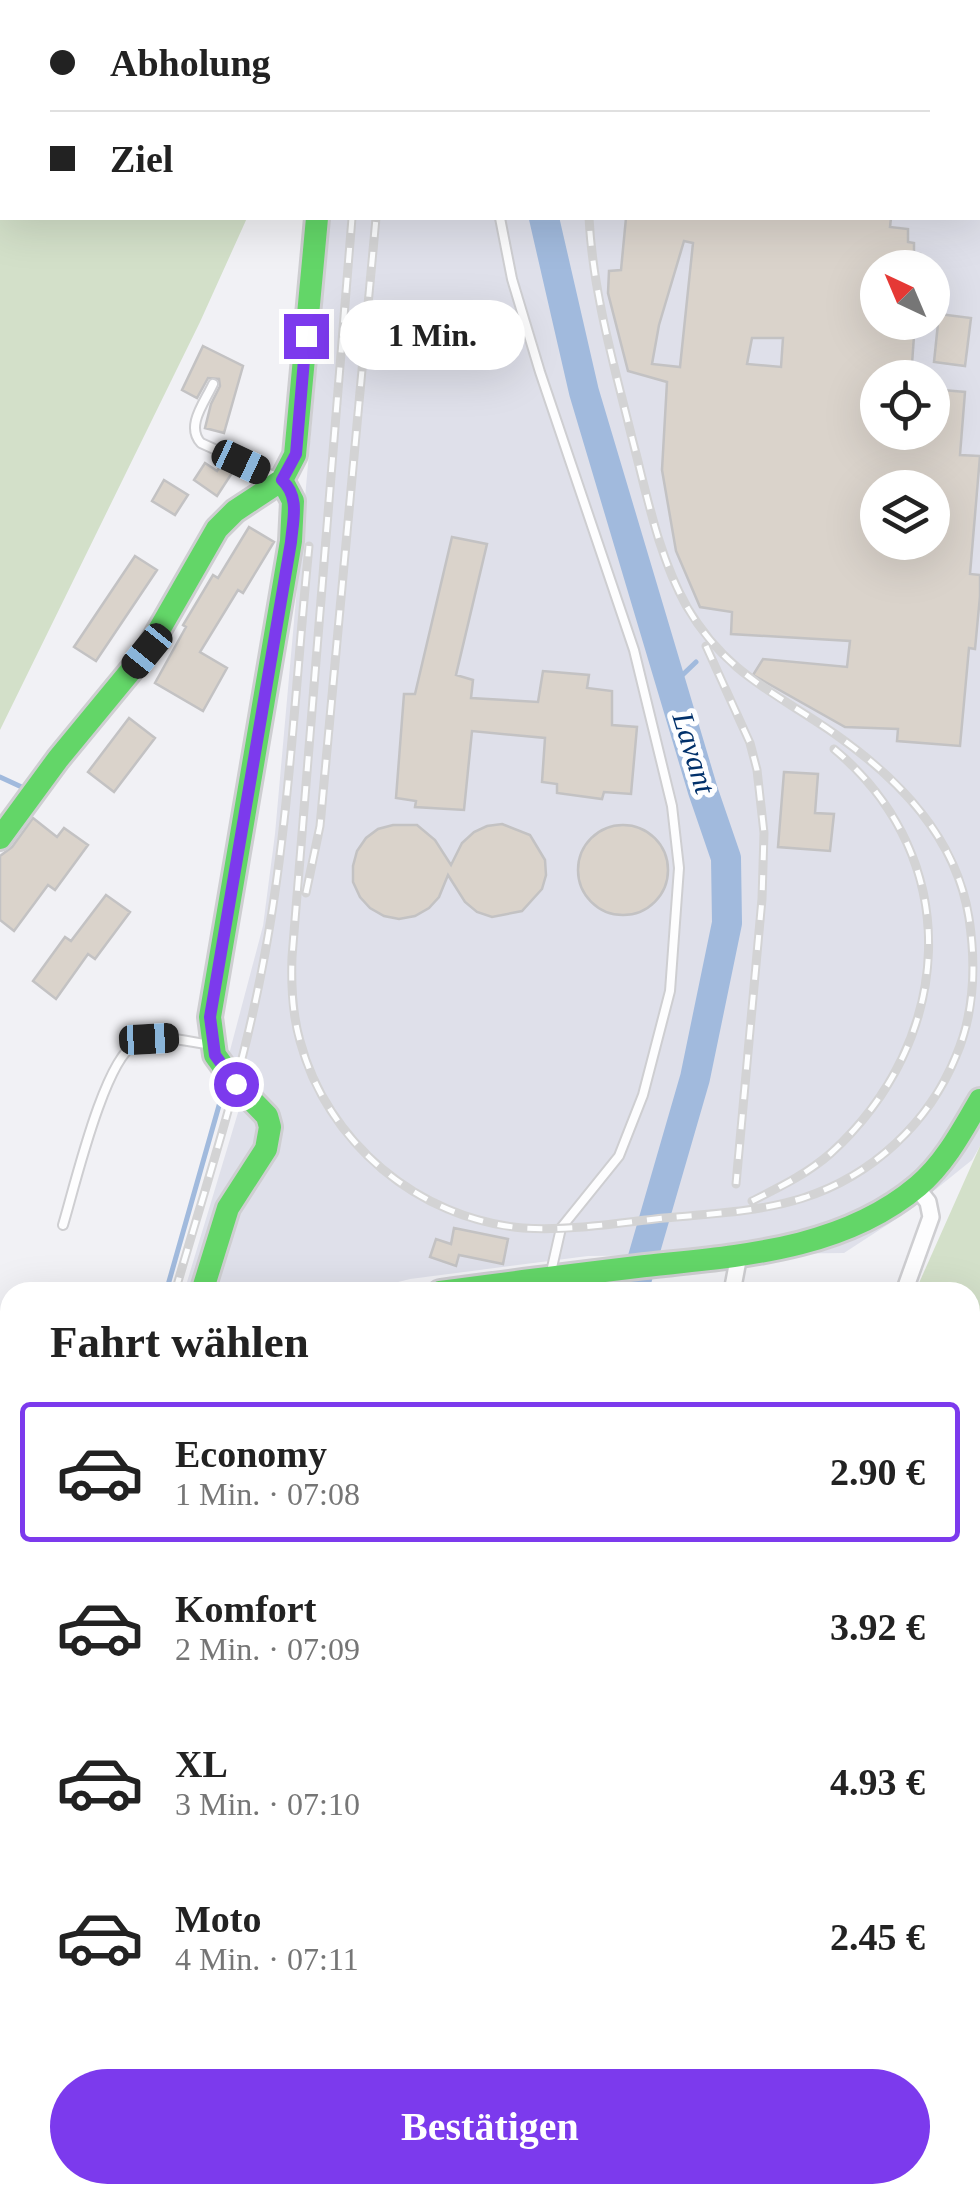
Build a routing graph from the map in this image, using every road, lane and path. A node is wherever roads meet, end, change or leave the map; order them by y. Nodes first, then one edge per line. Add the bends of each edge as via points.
1 (317, 220) edge
2 (500, 220) edge
3 (213, 384) dead end
4 (282, 480) junction
5 (0, 838) edge
6 (212, 1045) junction
7 (980, 1100) edge
8 (918, 1188) junction
9 (62, 1225) dead end
10 (740, 1256) junction
11 (550, 1276) junction
12 (205, 1282) edge
13 (509, 1282) edge
14 (734, 1282) edge
15 (908, 1282) edge
16 (0, 2124) edge
17 (0, 2136) edge

1 - 4 street via 296,454
2 - 11 lane via 540,372 634,650 672,806 679,868 670,991 643,1095 619,1156 561,1228
3 - 4 lane via 195,437
4 - 5 street via 217,529 147,651
4 - 6 street via 294,502 291,542 210,1017
6 - 9 lane via 169,1038 129,1048 106,1085
6 - 12 street via 270,1127 266,1150 228,1208
7 - 8 street via 946,1157
8 - 10 street via 868,1222 831,1237
8 - 15 street via 931,1217
10 - 11 street
10 - 14 street
11 - 13 street
16 - 17 lane

